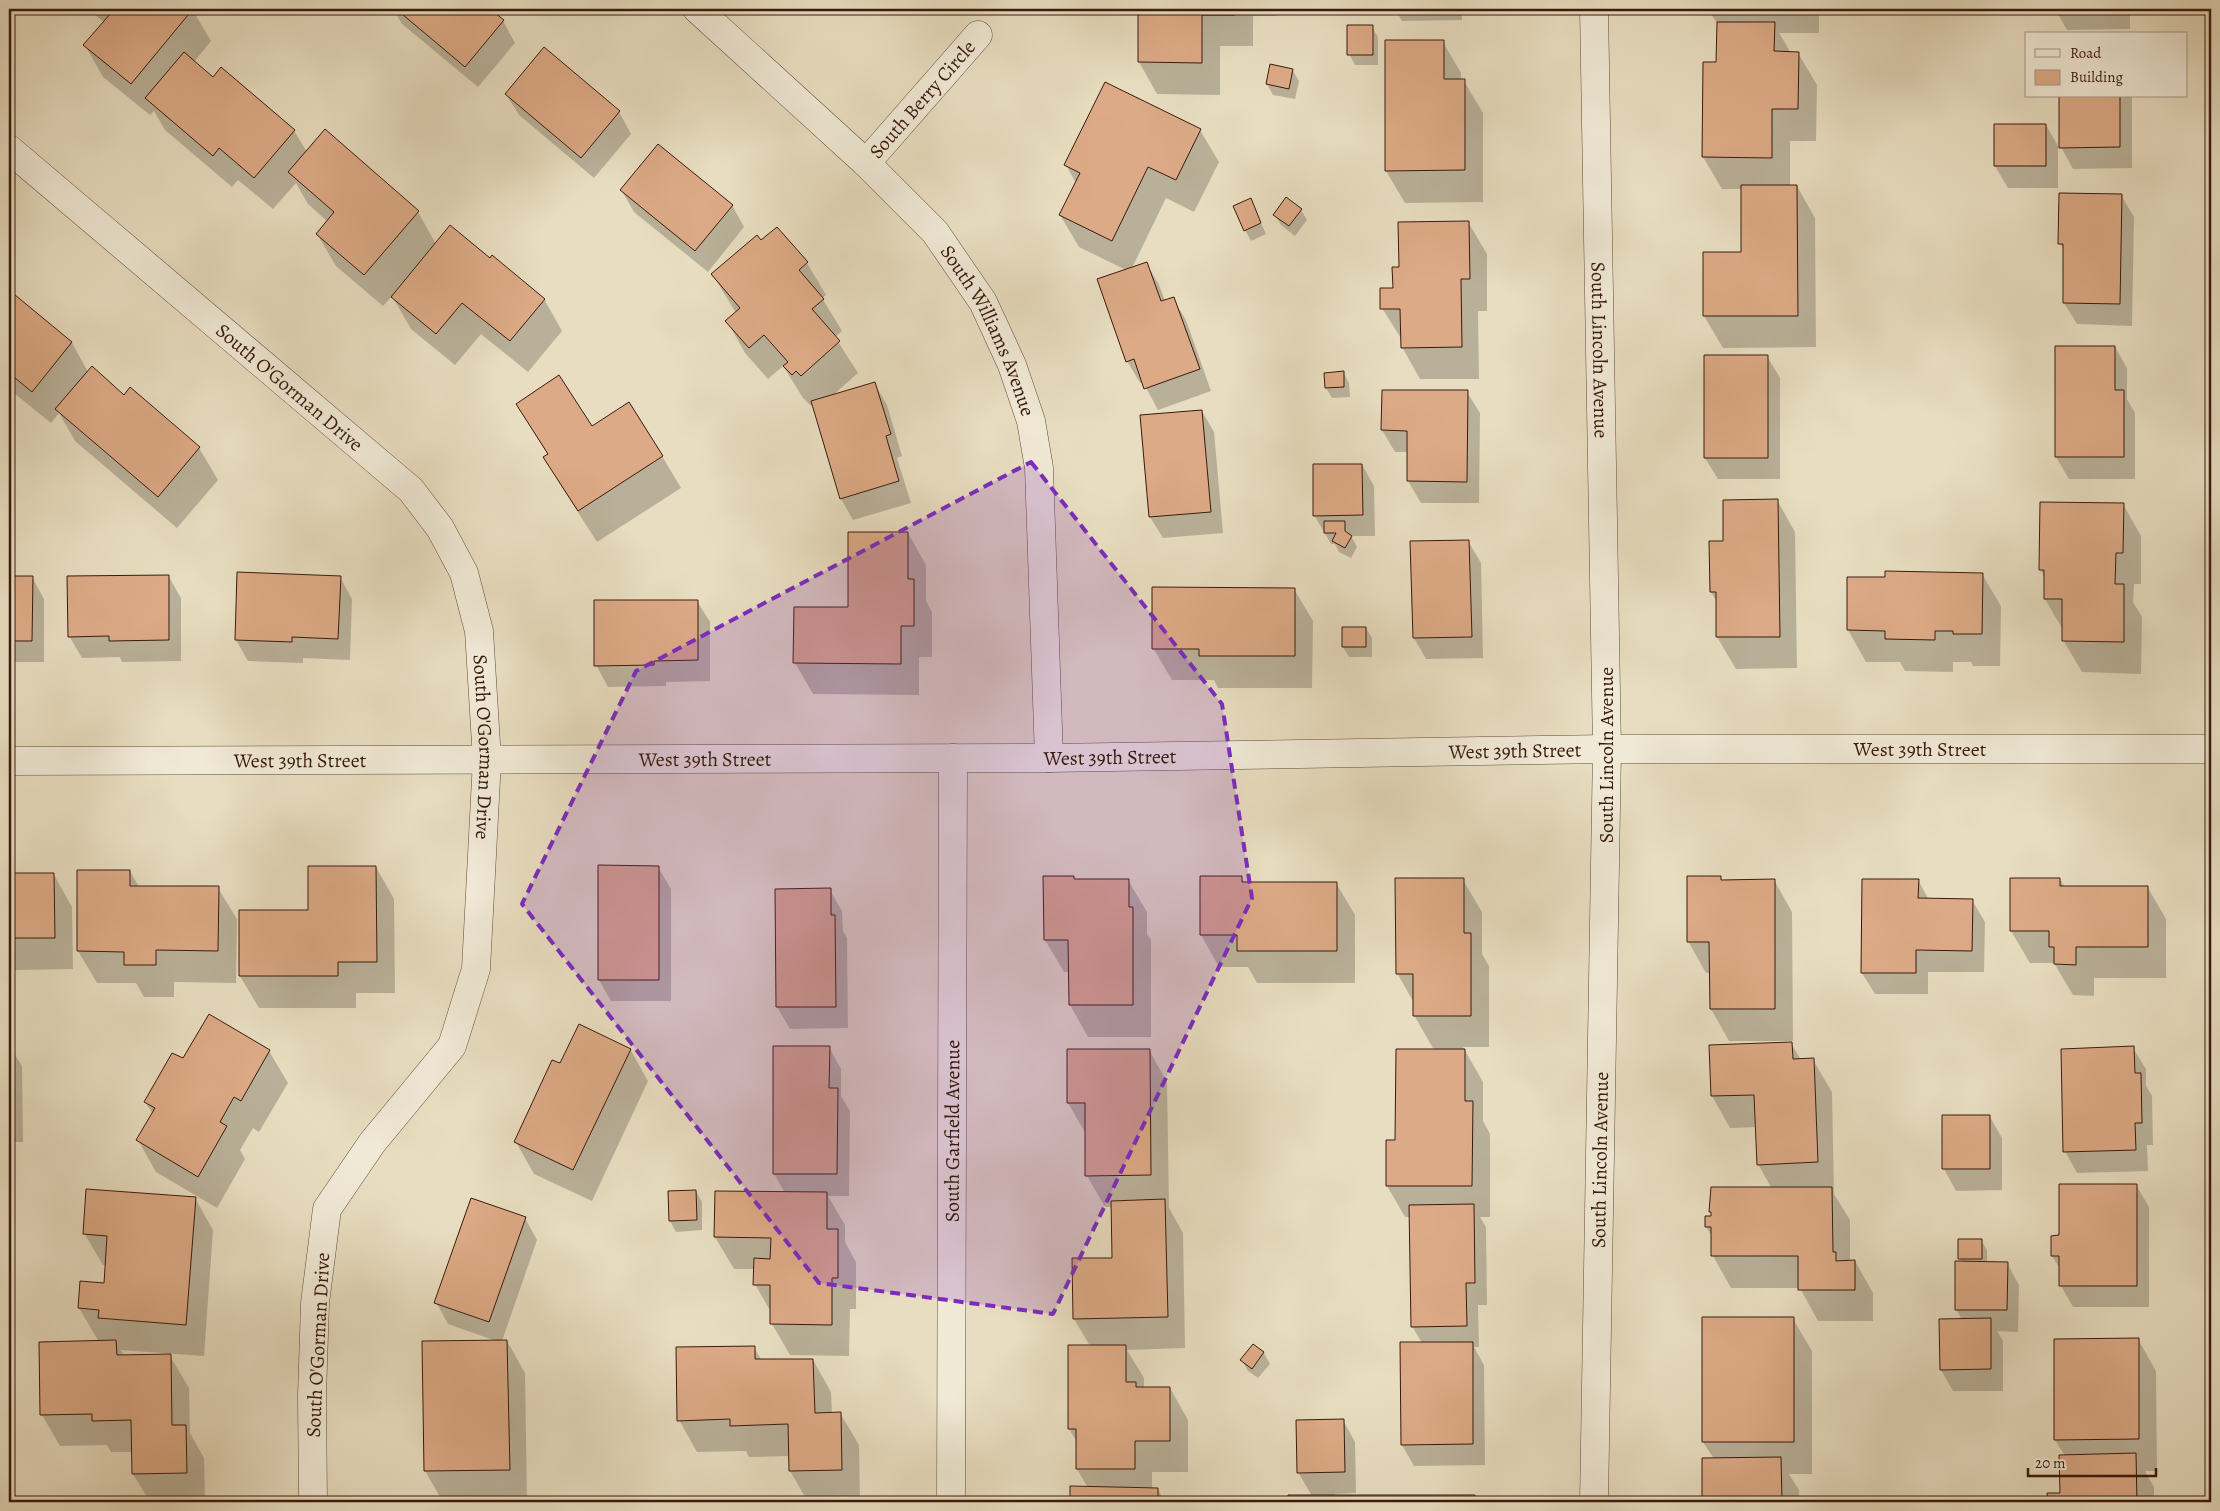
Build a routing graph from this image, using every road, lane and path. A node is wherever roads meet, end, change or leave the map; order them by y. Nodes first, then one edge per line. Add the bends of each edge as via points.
1 (696, 9) edge
2 (1594, 9) edge
3 (978, 35) dead end
4 (9, 149) edge
5 (866, 163) junction
6 (1607, 749) junction
7 (2211, 749) edge
8 (953, 758) junction
9 (1049, 758) junction
10 (487, 760) junction
11 (9, 761) edge
12 (313, 1502) edge
13 (951, 1502) edge
14 (1594, 1502) edge

1 - 5 street, South Williams Avenue
2 - 6 street, South Lincoln Avenue
3 - 5 street, South Berry Circle
4 - 10 street, South O'Gorman Drive via 411,490 440,528 464,573 480,631
5 - 9 street, South Williams Avenue via 935,232 983,302 1012,366 1031,421 1039,468
6 - 7 street, West 39th Street
6 - 9 street, West 39th Street
6 - 14 street, South Lincoln Avenue
8 - 9 street, West 39th Street
8 - 10 street, West 39th Street
8 - 13 street, South Garfield Avenue
10 - 11 street, West 39th Street
10 - 12 street, South O'Gorman Drive via 476,969 452,1046 372,1143 327,1209 315,1302

